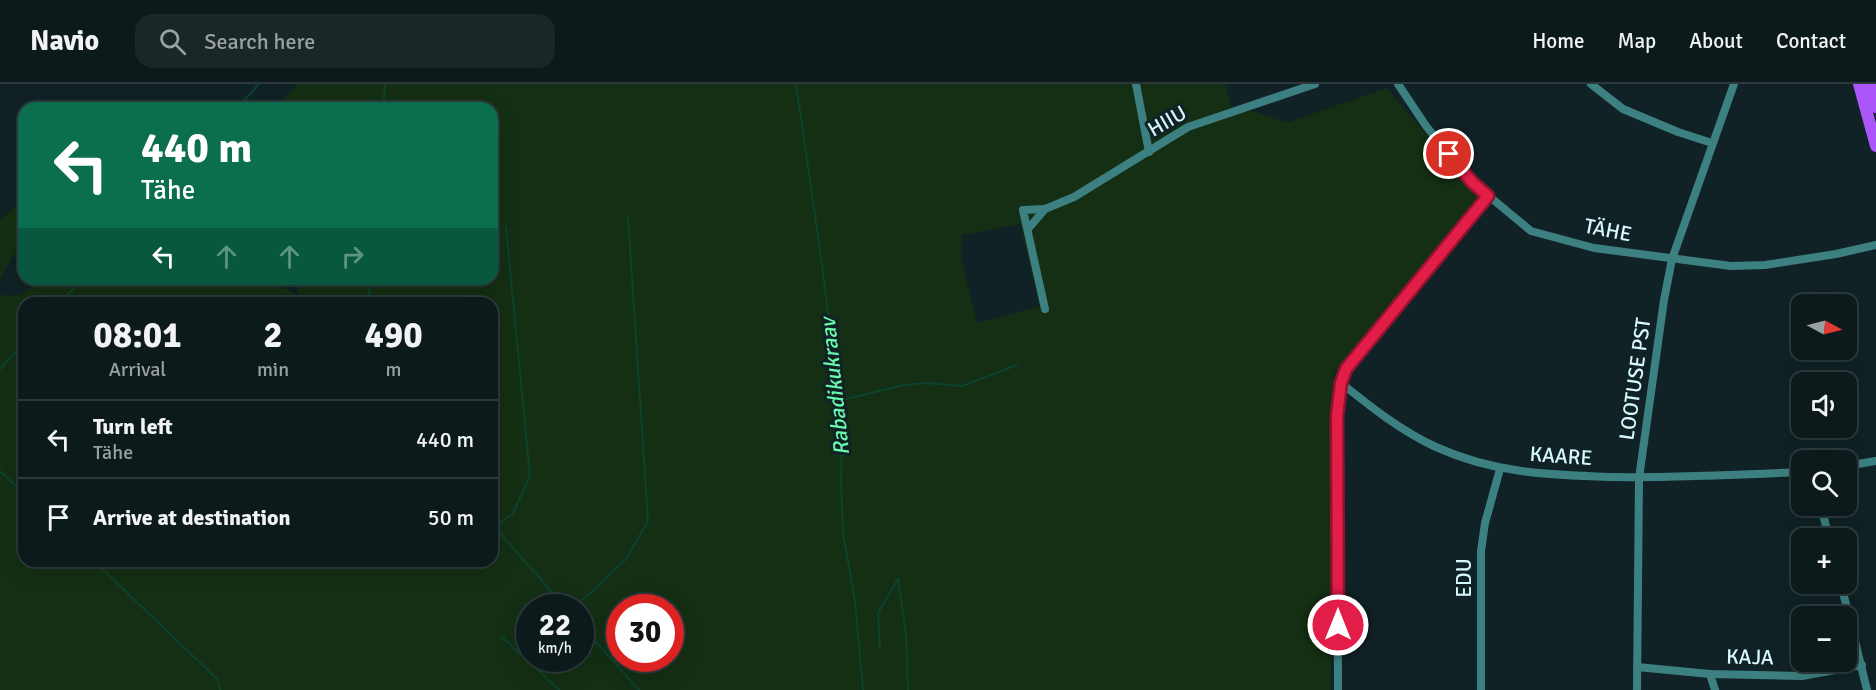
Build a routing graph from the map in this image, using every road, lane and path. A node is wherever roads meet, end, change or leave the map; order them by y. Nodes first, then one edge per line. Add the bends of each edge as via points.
1 (1136, 84) edge
2 (1315, 84) edge
3 (1398, 84) edge
4 (1591, 84) edge
5 (1734, 84) edge
6 (1859, 84) edge
7 (1870, 84) edge
8 (1876, 107) edge
9 (1712, 143) junction
10 (1876, 147) edge
11 (1149, 152) junction
12 (1488, 196) junction
13 (1045, 209) junction
14 (1028, 229) junction
15 (1876, 245) edge
16 (1672, 259) junction
17 (1045, 309) dead end
18 (1341, 383) junction
19 (1876, 462) edge
20 (1857, 465) edge
21 (1500, 469) junction
22 (1791, 472) edge
23 (1639, 478) junction
24 (1844, 594) edge
25 (1862, 665) junction
26 (1637, 667) junction
27 (1710, 674) junction
28 (1338, 690) edge
29 (1481, 690) edge
30 (1637, 690) edge
31 (1715, 690) edge
32 (1867, 690) edge

1 - 11 street
2 - 11 street, HIIU via 1188,127
3 - 12 street, TÄHE via 1426,126
4 - 9 street via 1623,109
5 - 9 street, LOOTUSE PST
6 - 10 highway
7 - 8 highway
9 - 16 street, LOOTUSE PST
11 - 13 street, HIIU via 1074,197
12 - 16 street, TÄHE via 1531,231 1594,248
12 - 18 street via 1346,369
13 - 14 street, HIIU
13 - 14 street, HIIU via 1023,210
14 - 17 street, HIIU
15 - 16 street, TÄHE via 1765,265 1731,266
16 - 23 street, LOOTUSE PST
18 - 21 street, KAARE via 1387,419 1436,447
18 - 28 street via 1337,416
19 - 20 street
21 - 23 street, KAARE via 1548,476
21 - 29 street, EDU via 1481,551
22 - 23 street, KAARE
23 - 26 street, LOOTUSE PST
24 - 25 street
25 - 27 street, KAJA via 1802,676
25 - 32 street
26 - 27 street, KAJA
26 - 30 street, LOOTUSE PST
27 - 31 street

